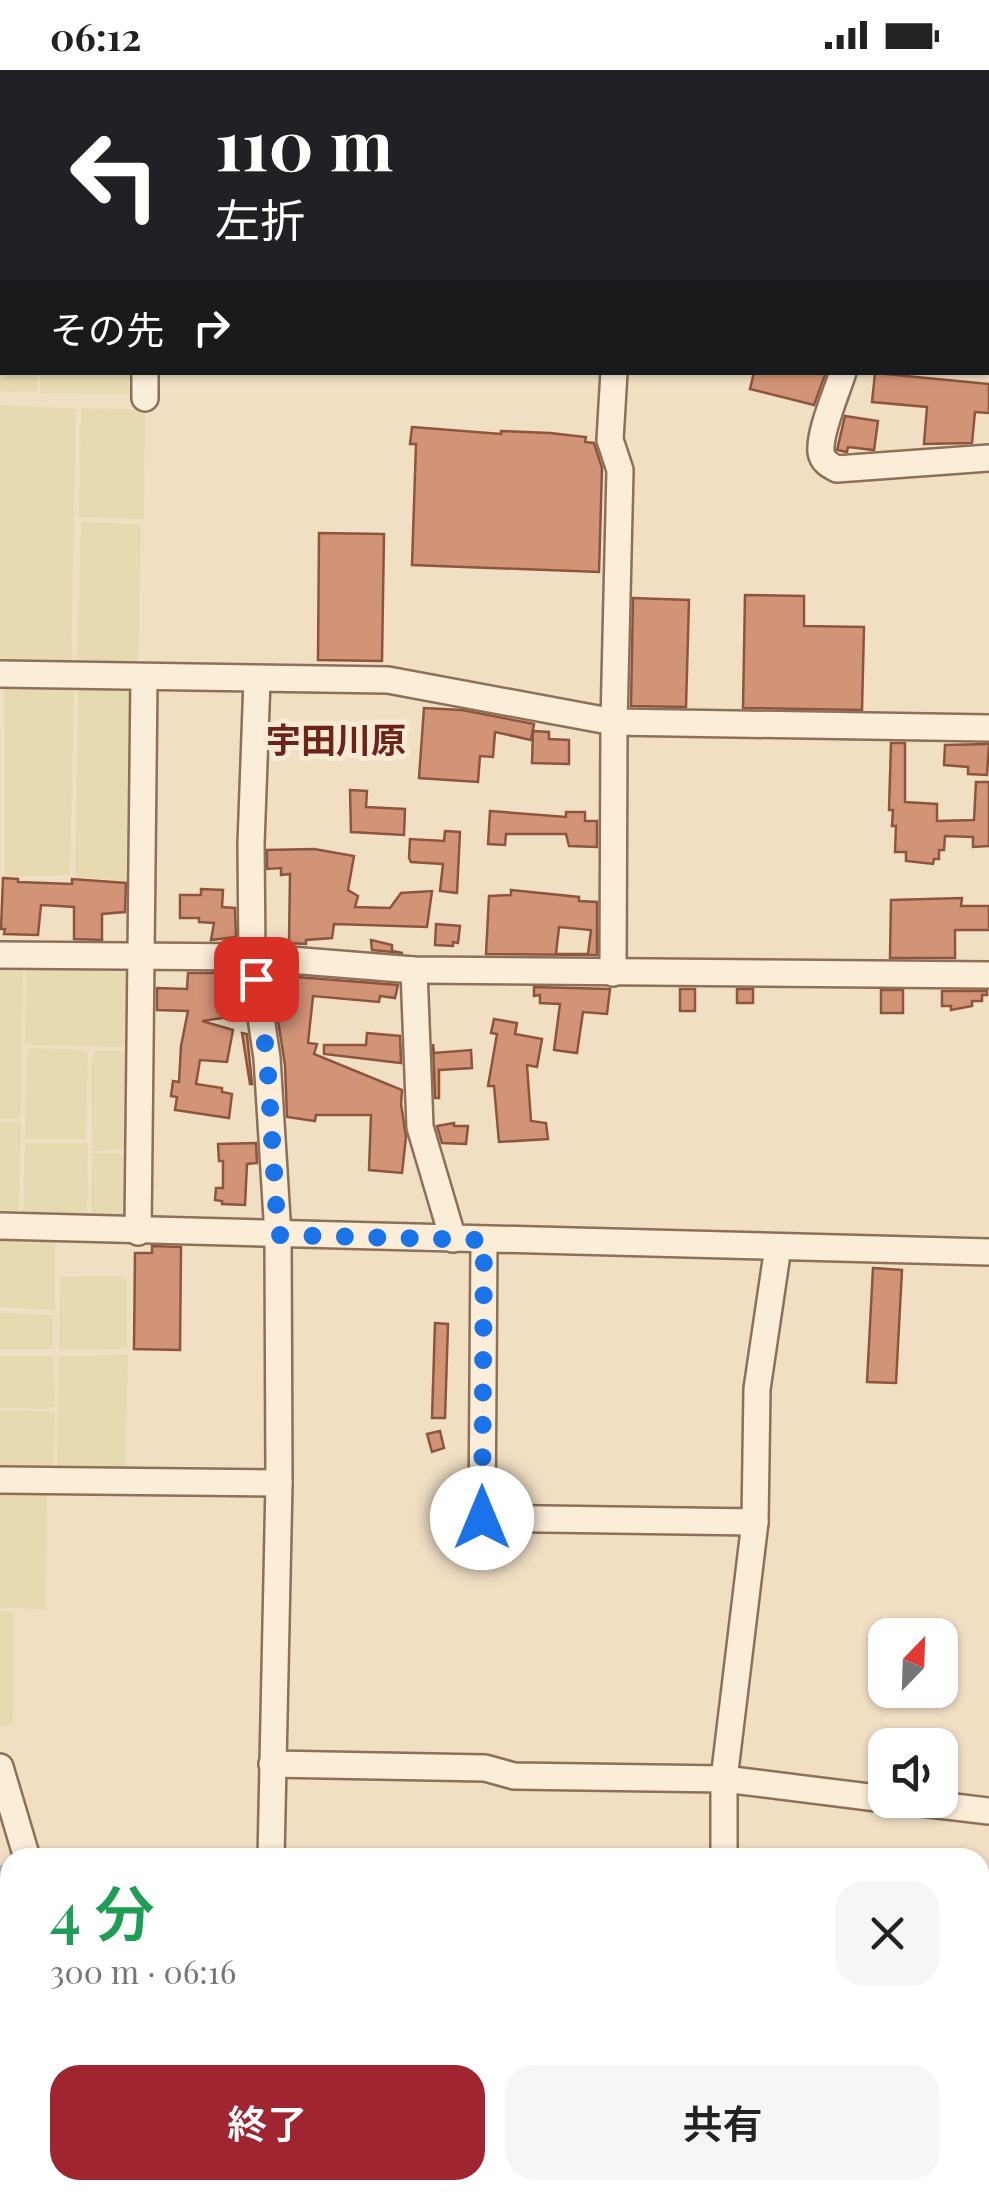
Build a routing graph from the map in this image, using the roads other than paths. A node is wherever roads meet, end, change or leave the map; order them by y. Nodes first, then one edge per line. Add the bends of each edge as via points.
1 (614, 375) edge
2 (842, 375) edge
3 (989, 458) edge
4 (0, 674) edge
5 (144, 677) junction
6 (258, 680) junction
7 (614, 722) junction
8 (989, 728) edge
9 (0, 955) edge
10 (143, 956) junction
11 (252, 957) junction
12 (414, 970) junction
13 (614, 972) junction
14 (989, 975) edge
15 (0, 1226) edge
16 (138, 1232) junction
17 (278, 1235) junction
18 (454, 1240) junction
19 (484, 1240) junction
20 (778, 1248) junction
21 (989, 1252) edge
22 (0, 1480) edge
23 (279, 1483) junction
24 (755, 1522) junction
25 (272, 1764) junction
26 (0, 1767) edge
27 (724, 1780) junction
28 (868, 1797) edge
29 (958, 1807) edge
30 (989, 1811) edge
31 (25, 1848) edge
32 (271, 1848) edge
33 (724, 1848) edge

1 - 7 street via 610,440 620,470
2 - 3 street via 821,450 828,464 837,469
4 - 5 street
5 - 6 street
5 - 10 street
6 - 7 street via 388,680
6 - 11 street
7 - 8 street
7 - 13 street
9 - 10 street
10 - 11 street
10 - 16 street
11 - 12 street
11 - 17 street via 267,1058
12 - 13 street
12 - 18 street via 420,1127
13 - 14 street
15 - 16 street
16 - 17 street
17 - 18 street
17 - 23 street
18 - 19 street
19 - 20 street
19 - 24 street via 482,1518
20 - 21 street
20 - 24 street via 757,1388
22 - 23 street
23 - 25 street
24 - 27 street
25 - 27 street
25 - 32 street
26 - 31 street
27 - 28 street
27 - 33 street
29 - 30 street

